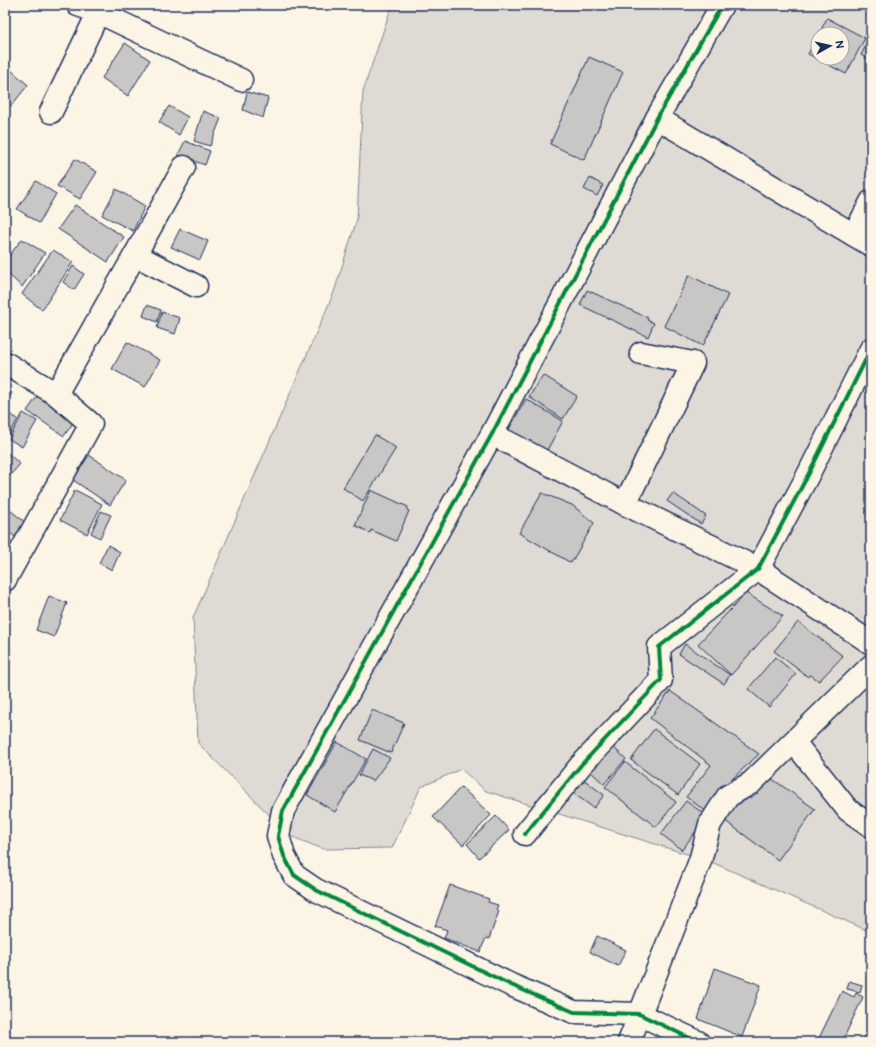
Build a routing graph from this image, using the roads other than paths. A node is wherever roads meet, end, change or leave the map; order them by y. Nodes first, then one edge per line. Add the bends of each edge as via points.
1 (722, 5) edge
2 (93, 7) edge
3 (241, 80) dead end
4 (51, 112) dead end
5 (657, 118) junction
6 (184, 167) dead end
7 (871, 202) edge
8 (863, 240) edge
9 (135, 255) junction
10 (196, 286) dead end
11 (871, 349) edge
12 (641, 353) dead end
13 (5, 363) edge
14 (56, 394) junction
15 (492, 434) junction
16 (626, 504) junction
17 (758, 569) junction
18 (5, 580) edge
19 (871, 643) edge
20 (871, 666) edge
21 (794, 742) junction
22 (871, 826) edge
23 (524, 834) dead end
24 (639, 1014) junction
25 (629, 1042) edge
26 (698, 1042) edge

1 - 5 street
2 - 3 street
2 - 4 street
5 - 8 street
5 - 15 street
6 - 9 street
7 - 8 street
9 - 10 street
9 - 14 street
11 - 17 street
12 - 16 street via 693,363
13 - 14 street
14 - 18 street via 92,424
15 - 16 street
15 - 24 street via 283,811 278,836 284,856 294,875 316,890 511,985 574,1012
16 - 17 street
17 - 19 street
17 - 23 street via 659,647 661,680 581,765
20 - 21 street
21 - 22 street via 848,810
21 - 24 street via 751,783 728,796 710,824 700,861
24 - 25 street
24 - 26 street

